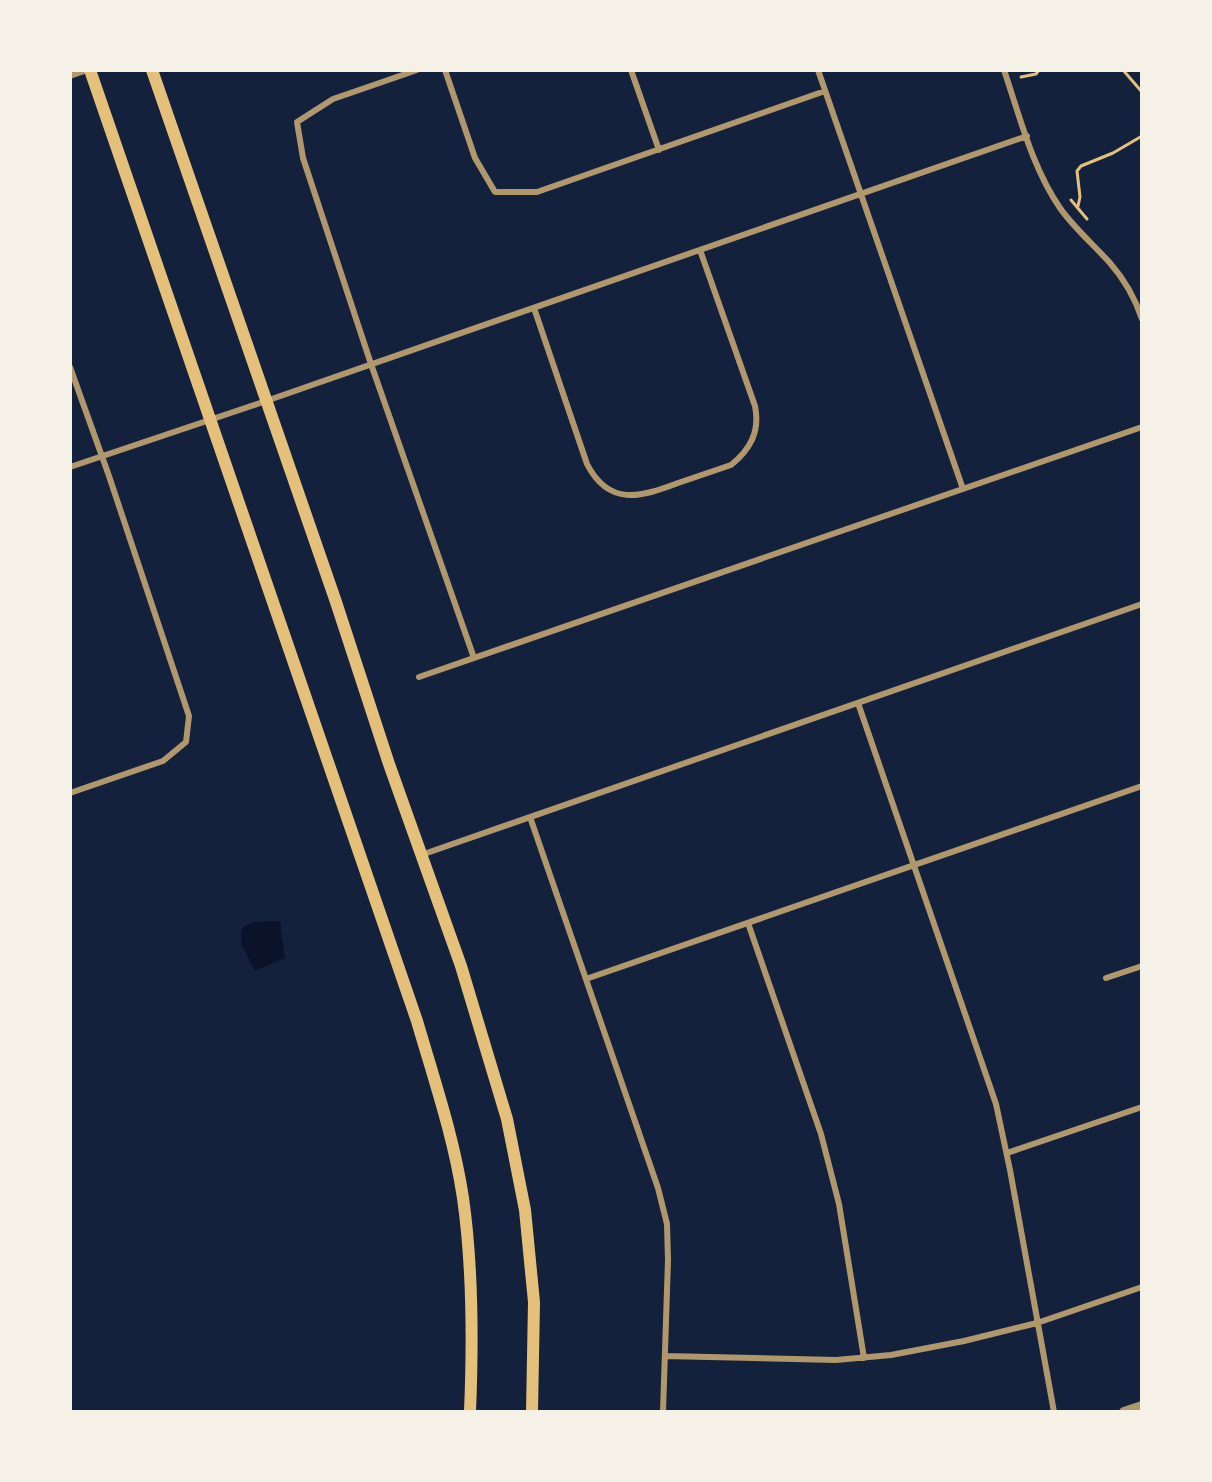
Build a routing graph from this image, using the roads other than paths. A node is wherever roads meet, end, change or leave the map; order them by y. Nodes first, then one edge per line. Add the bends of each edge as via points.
1 (88, 70) edge
2 (152, 70) edge
3 (417, 70) edge
4 (445, 70) edge
5 (631, 70) edge
6 (818, 70) edge
7 (1004, 70) edge
8 (70, 76) edge
9 (825, 91) junction
10 (1027, 136) junction
11 (659, 150) junction
12 (860, 194) junction
13 (700, 250) junction
14 (534, 308) junction
15 (1142, 319) edge
16 (371, 364) junction
17 (70, 367) edge
18 (266, 401) junction
19 (209, 420) junction
20 (1142, 427) edge
21 (102, 457) junction
22 (70, 467) edge
23 (963, 489) junction
24 (1142, 604) edge
25 (474, 658) junction
26 (419, 677) dead end
27 (858, 704) junction
28 (1142, 786) edge
29 (70, 793) edge
30 (530, 817) junction
31 (421, 855) junction
32 (915, 866) junction
33 (748, 923) junction
34 (1142, 966) edge
35 (1106, 978) dead end
36 (586, 980) junction
37 (1142, 1107) edge
38 (1007, 1153) junction
39 (1142, 1287) edge
40 (1037, 1323) junction
41 (664, 1356) junction
42 (864, 1358) junction
43 (1142, 1406) edge
44 (470, 1412) edge
45 (532, 1412) edge
46 (663, 1412) edge
47 (1054, 1412) edge
48 (1124, 1412) edge

1 - 8 street
1 - 19 main road
2 - 18 main road
3 - 16 street via 333,99 297,122 303,158
4 - 11 street via 475,158 495,192 537,192
5 - 11 street
6 - 9 street
7 - 10 street
9 - 11 street
9 - 12 street
10 - 12 street
10 - 15 street via 1036,165 1060,208 1123,279
12 - 13 street
12 - 23 street
13 - 14 street
13 - 14 street via 758,419 751,445 731,465 651,494 622,495 600,483 587,464
14 - 16 street
16 - 18 street
16 - 25 street
17 - 21 street
18 - 19 street
18 - 31 main road
19 - 21 street
19 - 44 main road via 417,1021 446,1120 463,1197 469,1266 473,1330
20 - 23 street
21 - 22 street
21 - 29 street via 189,716 186,742 163,761
23 - 25 street
24 - 27 street
25 - 26 street
27 - 30 street
27 - 32 street
28 - 32 street
30 - 31 street
30 - 36 street
31 - 45 main road via 461,966 507,1119 525,1210 534,1302
32 - 33 street
32 - 38 street via 996,1104
33 - 36 street
33 - 42 street via 822,1134 839,1204
34 - 35 street
36 - 41 street via 667,1224
37 - 38 street
38 - 40 street
39 - 40 street
40 - 42 street via 964,1341
40 - 47 street
41 - 42 street
41 - 46 street
43 - 48 street

